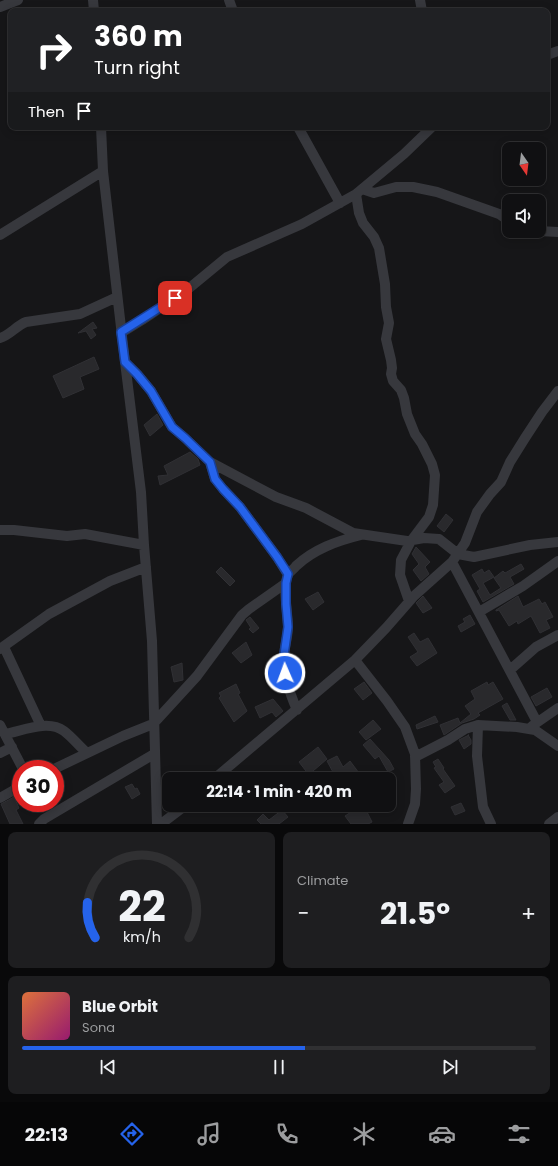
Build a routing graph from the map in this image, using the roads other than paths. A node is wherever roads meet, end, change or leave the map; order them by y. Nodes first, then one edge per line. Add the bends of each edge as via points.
1 (18, 0) edge
2 (0, 7) edge
3 (101, 130) edge
4 (300, 130) edge
5 (429, 130) edge
6 (103, 171) junction
7 (359, 192) junction
8 (340, 203) junction
9 (502, 216) edge
10 (546, 231) edge
11 (558, 232) edge
12 (0, 234) edge
13 (117, 297) junction
14 (121, 332) junction
15 (0, 338) edge
16 (125, 362) junction
17 (558, 391) edge
18 (210, 462) junction
19 (0, 530) edge
20 (363, 535) junction
21 (411, 541) junction
22 (558, 542) edge
23 (144, 545) junction
24 (455, 558) junction
25 (558, 560) edge
26 (146, 567) junction
27 (287, 579) junction
28 (409, 602) junction
29 (479, 612) junction
30 (558, 635) edge
31 (2, 648) edge
32 (355, 660) junction
33 (510, 670) junction
34 (558, 708) edge
35 (297, 710) junction
36 (537, 722) junction
37 (153, 724) junction
38 (0, 725) edge
39 (478, 725) junction
40 (41, 726) junction
41 (527, 729) junction
42 (5, 734) junction
43 (558, 746) edge
44 (12, 747) junction
45 (0, 753) edge
46 (86, 753) junction
47 (154, 754) junction
48 (415, 757) junction
49 (19, 760) edge
50 (64, 764) edge
51 (222, 772) edge
52 (12, 791) edge
53 (0, 798) edge
54 (177, 812) edge
55 (558, 817) edge
56 (39, 824) edge
57 (157, 824) edge
58 (161, 824) edge
59 (408, 824) edge
60 (492, 824) edge
61 (549, 824) edge

1 - 2 street
3 - 6 street
4 - 8 street
5 - 7 street
6 - 12 street
6 - 13 street
7 - 8 street
7 - 9 street via 374,193 396,187 413,187 436,192
7 - 21 street via 359,213 379,248 389,323 386,339 391,374 393,381 401,390 415,434 435,474 433,506 429,517
8 - 14 street via 286,232 227,257 187,290
10 - 11 street
13 - 14 street
13 - 15 street via 80,314 26,322
14 - 16 street
16 - 18 street via 151,391 172,427
16 - 23 street via 141,492
17 - 24 street via 525,438 501,482 477,512 465,544
18 - 20 street via 276,497 306,508 353,533
18 - 27 street via 215,479 240,507 277,557
19 - 23 street via 67,536 85,534
20 - 21 street
20 - 27 street via 332,543 315,552 303,559
21 - 24 street via 424,538 439,539
21 - 28 street via 401,560 400,575
22 - 24 street via 530,545 474,558
23 - 26 street
24 - 28 street
24 - 29 street
25 - 29 street via 523,586
26 - 31 street via 110,581 49,614
26 - 37 street via 152,641
27 - 35 street via 288,627 284,655 285,673 289,692
27 - 37 street via 242,615 197,676
28 - 32 street
29 - 33 street
30 - 33 street via 536,647
31 - 40 street
32 - 35 street
32 - 48 street via 405,727
33 - 36 street
34 - 36 street
35 - 51 street
36 - 41 street
37 - 46 street
37 - 47 street
38 - 42 street
39 - 41 street
39 - 48 street via 465,729
39 - 60 street via 477,756 483,808
40 - 42 street
40 - 46 street via 53,726 63,730
41 - 43 street via 535,730
42 - 44 street
44 - 45 street
44 - 49 street
46 - 50 street
47 - 56 street
47 - 57 street
48 - 59 street via 415,804
52 - 53 street
54 - 58 street
55 - 61 street

